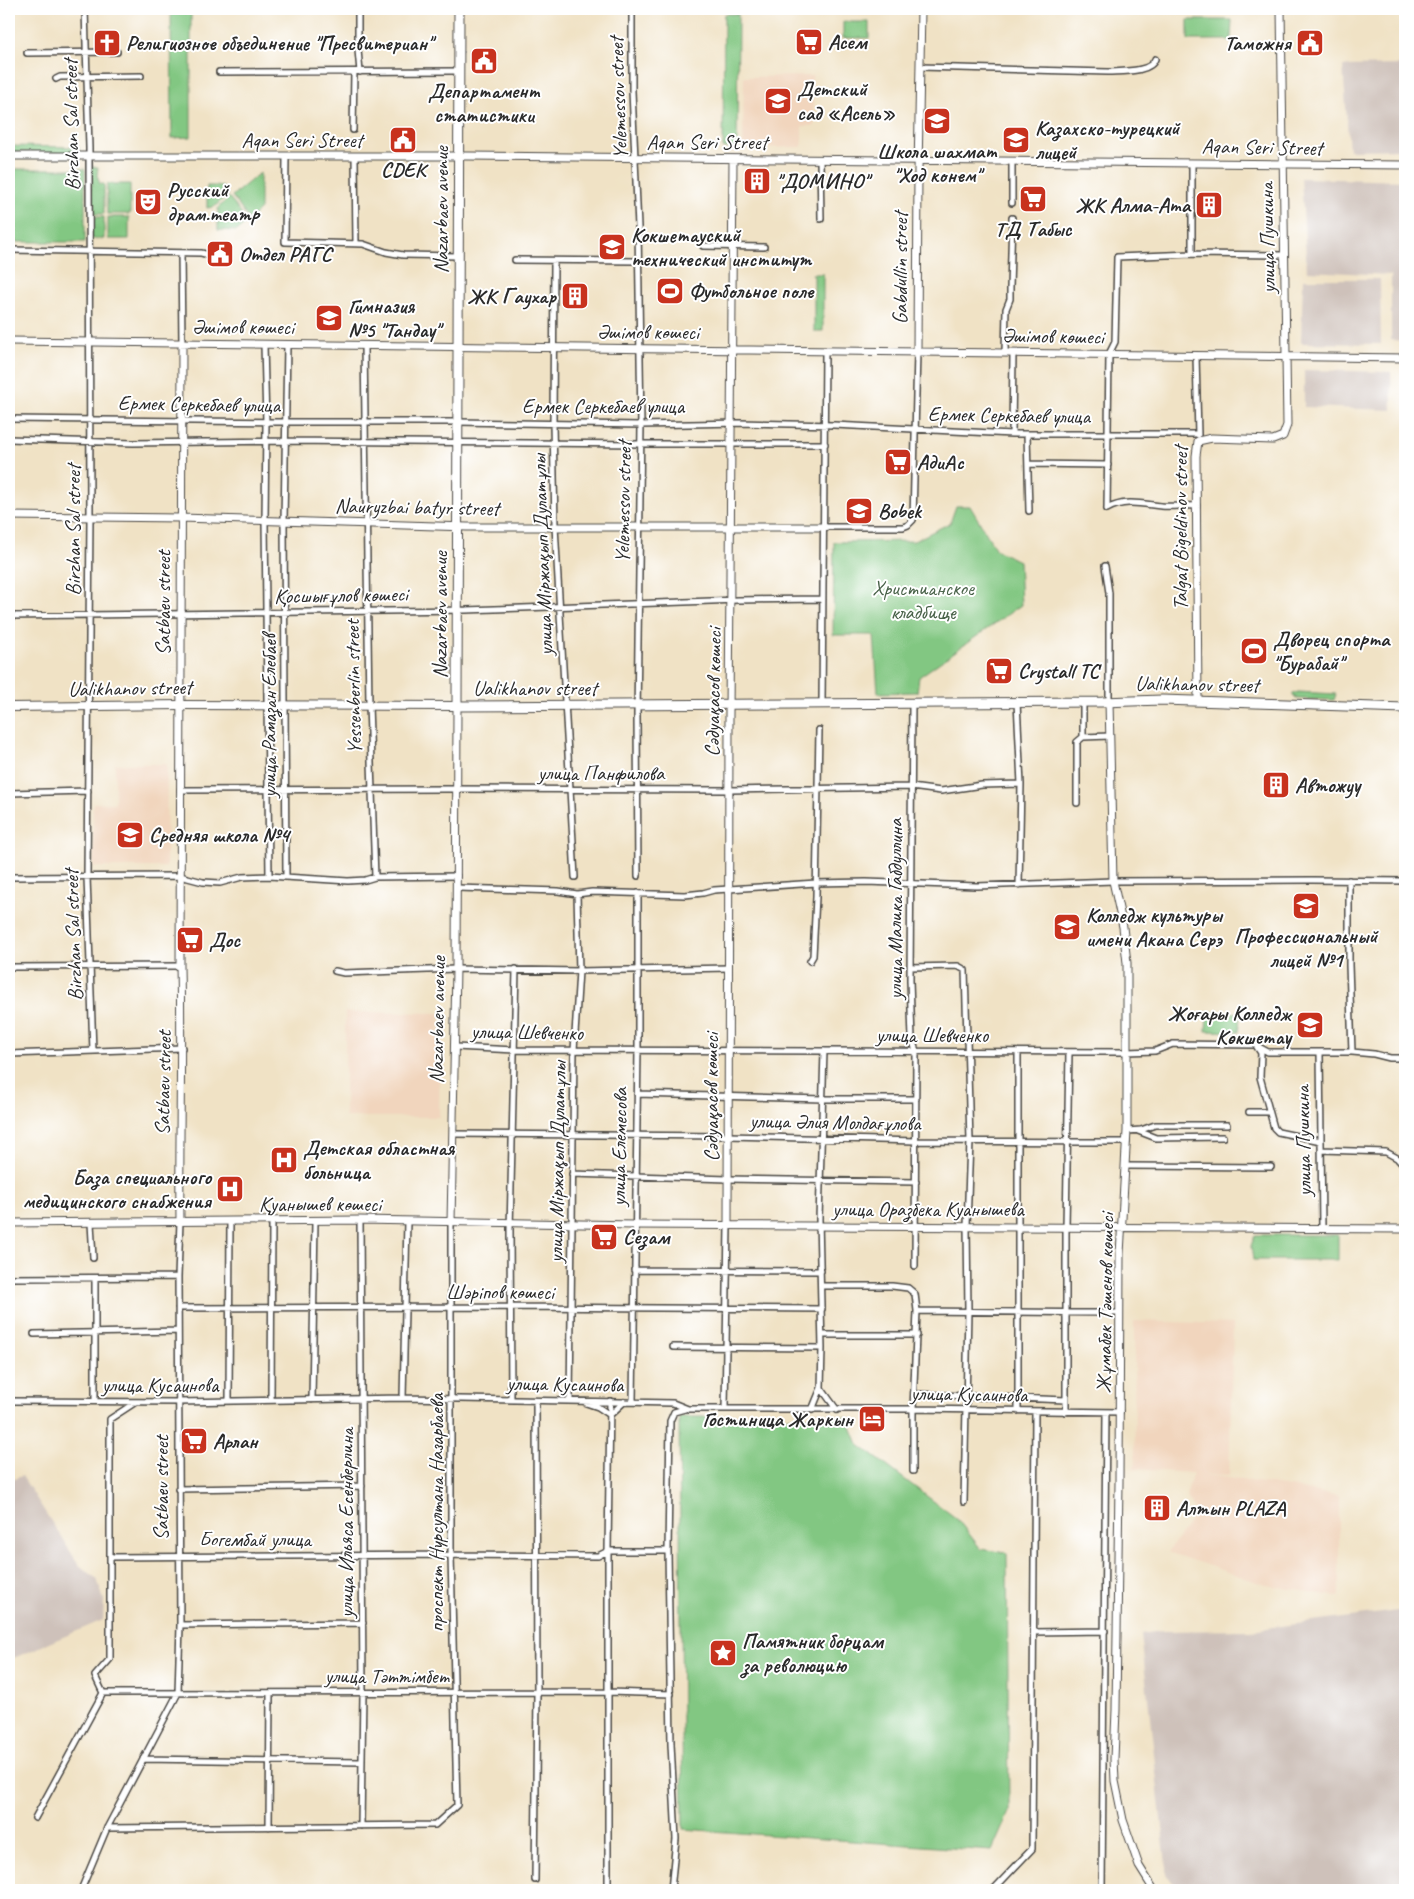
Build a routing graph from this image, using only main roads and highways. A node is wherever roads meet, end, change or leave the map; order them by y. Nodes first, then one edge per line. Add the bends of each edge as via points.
1 (459, 9) edge
2 (1109, 701) junction
3 (876, 702) junction
4 (458, 706) junction
5 (9, 707) edge
6 (1405, 708) edge

1 - 4 highway, Nazarbaev avenue
2 - 3 highway, Ualikhanov street
2 - 3 highway
2 - 6 highway, Ualikhanov street via 1198,700
3 - 4 highway, Ualikhanov street
4 - 5 main road, Ualikhanov street

